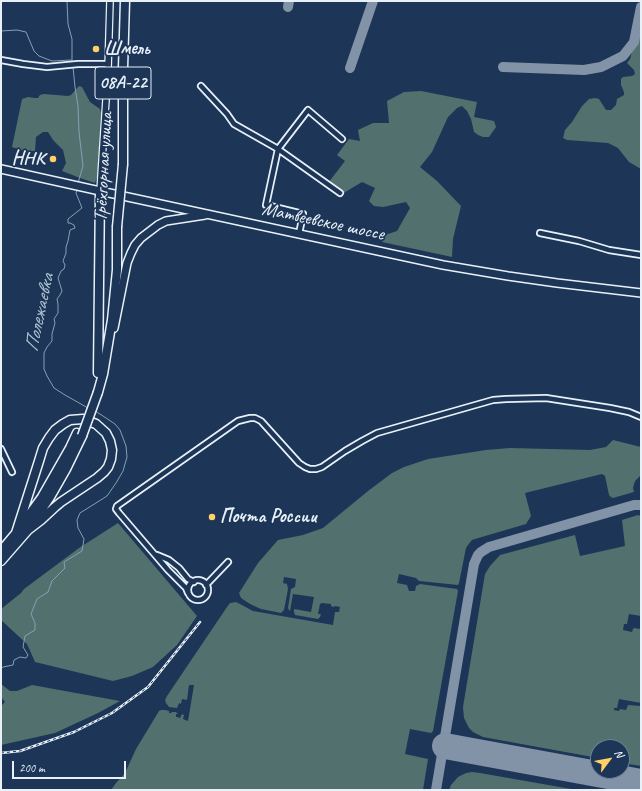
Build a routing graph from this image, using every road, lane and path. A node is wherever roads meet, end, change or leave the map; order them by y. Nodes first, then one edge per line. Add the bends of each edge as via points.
1 (110, 1) edge
2 (125, 1) edge
3 (1, 60) edge
4 (108, 64) junction
5 (201, 86) dead end
6 (342, 139) dead end
7 (278, 149) junction
8 (1, 169) edge
9 (100, 191) junction
10 (340, 193) dead end
11 (211, 215) junction
12 (540, 233) dead end
13 (299, 234) junction
14 (641, 255) edge
15 (641, 293) edge
16 (101, 373) junction
17 (641, 417) edge
18 (80, 434) junction
19 (1, 449) edge
20 (12, 472) dead end
21 (28, 530) junction
22 (16, 533) junction
23 (1, 551) edge
24 (153, 554) junction
25 (1, 561) edge
26 (228, 562) dead end
27 (194, 582) junction
28 (206, 585) junction
29 (188, 593) junction

1 - 4 street
2 - 16 highway, Трёхгорная улица / 08А-22, bridge via 123,164 117,227 117,270 112,320
3 - 4 street via 47,67
4 - 9 street
5 - 7 street via 234,124
6 - 7 street via 308,110
7 - 10 street
7 - 13 street via 266,205 303,214
8 - 9 main road, Матвеевское шоссе
9 - 11 main road, Матвеевское шоссе
9 - 16 highway
11 - 13 main road, Матвеевское шоссе
11 - 16 main road via 162,223 149,231 135,245 127,263 112,340
12 - 14 street
13 - 15 main road, Матвеевское шоссе via 486,273
16 - 18 highway, bridge
17 - 24 street via 610,408 546,398 493,400 377,433 316,470 299,464 261,421 255,418 244,419 227,428 117,506 116,510
18 - 21 highway via 63,475
18 - 22 highway via 42,497
19 - 20 street
21 - 22 highway via 108,467 112,450 110,441 96,424 83,419 70,420 62,424 49,438
21 - 25 highway
22 - 23 highway
24 - 27 street via 169,560
24 - 29 street
26 - 28 street
27 - 28 street via 200,581
27 - 29 street via 189,586
28 - 29 street via 206,596 201,600 195,600

